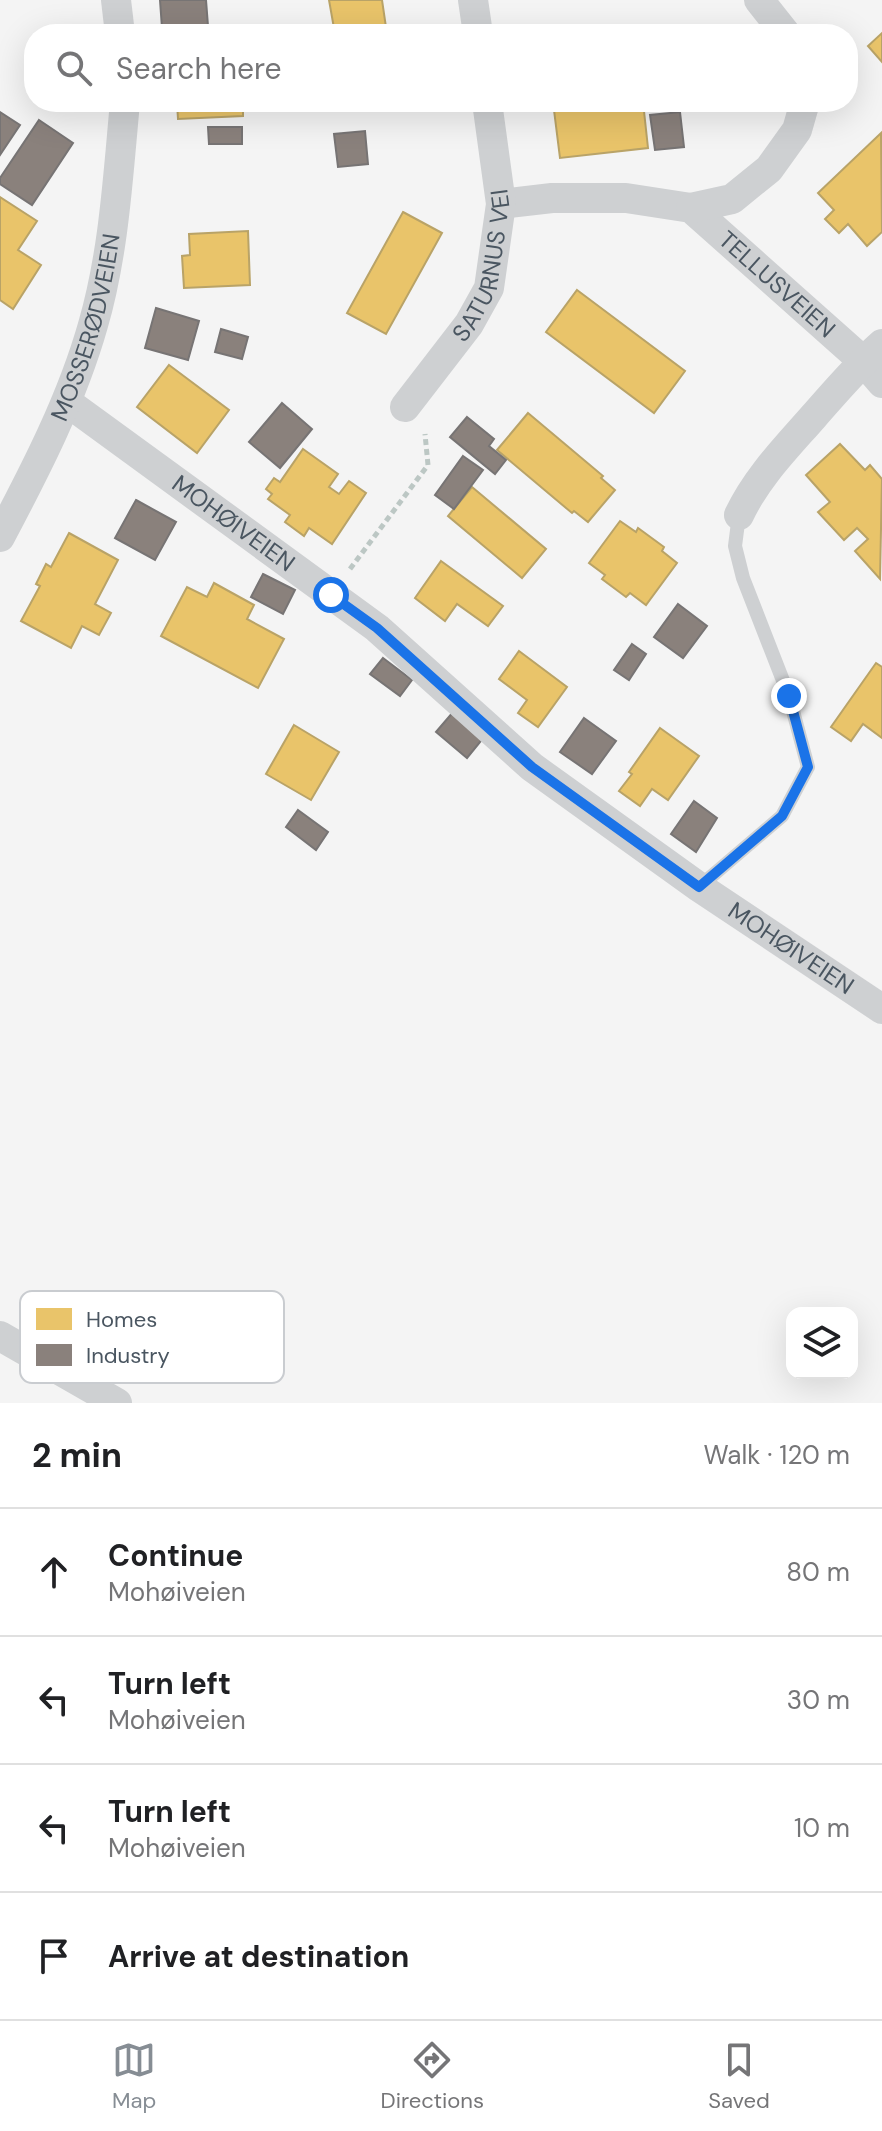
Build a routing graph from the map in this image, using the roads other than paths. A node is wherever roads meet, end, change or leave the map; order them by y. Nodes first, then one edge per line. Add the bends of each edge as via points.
1 (116, 0) edge
2 (473, 0) edge
3 (759, 0) edge
4 (119, 24) edge
5 (477, 24) edge
6 (778, 24) edge
7 (124, 112) edge
8 (488, 112) edge
9 (802, 112) edge
10 (501, 204) junction
11 (691, 208) junction
12 (876, 363) edge
13 (67, 402) junction
14 (405, 407) road end
15 (739, 515) joint
16 (0, 537) edge
17 (699, 887) junction
18 (882, 1009) edge
19 (0, 1336) edge
20 (20, 1347) edge
21 (82, 1383) edge
22 (117, 1403) edge

1 - 4 street
2 - 5 street
3 - 6 street
7 - 13 street, MOSSERØDVEIEN via 113,228 94,324
8 - 10 street, SATURNUS VEI
9 - 11 street, TELLUSVEIEN via 797,130 769,169 732,199
10 - 11 street, TELLUSVEIEN via 626,198
10 - 14 street, SATURNUS VEI via 489,288 469,324
11 - 12 street, TELLUSVEIEN
12 - 15 street, TELLUSVEIEN via 769,467
13 - 16 street, MOSSERØDVEIEN
13 - 17 street, MOHØIVEIEN via 377,628 532,767
15 - 17 lane, MOHØIVEIEN via 735,546 743,578 789,696 808,767 782,816
17 - 18 street, MOHØIVEIEN
19 - 20 street
21 - 22 street

